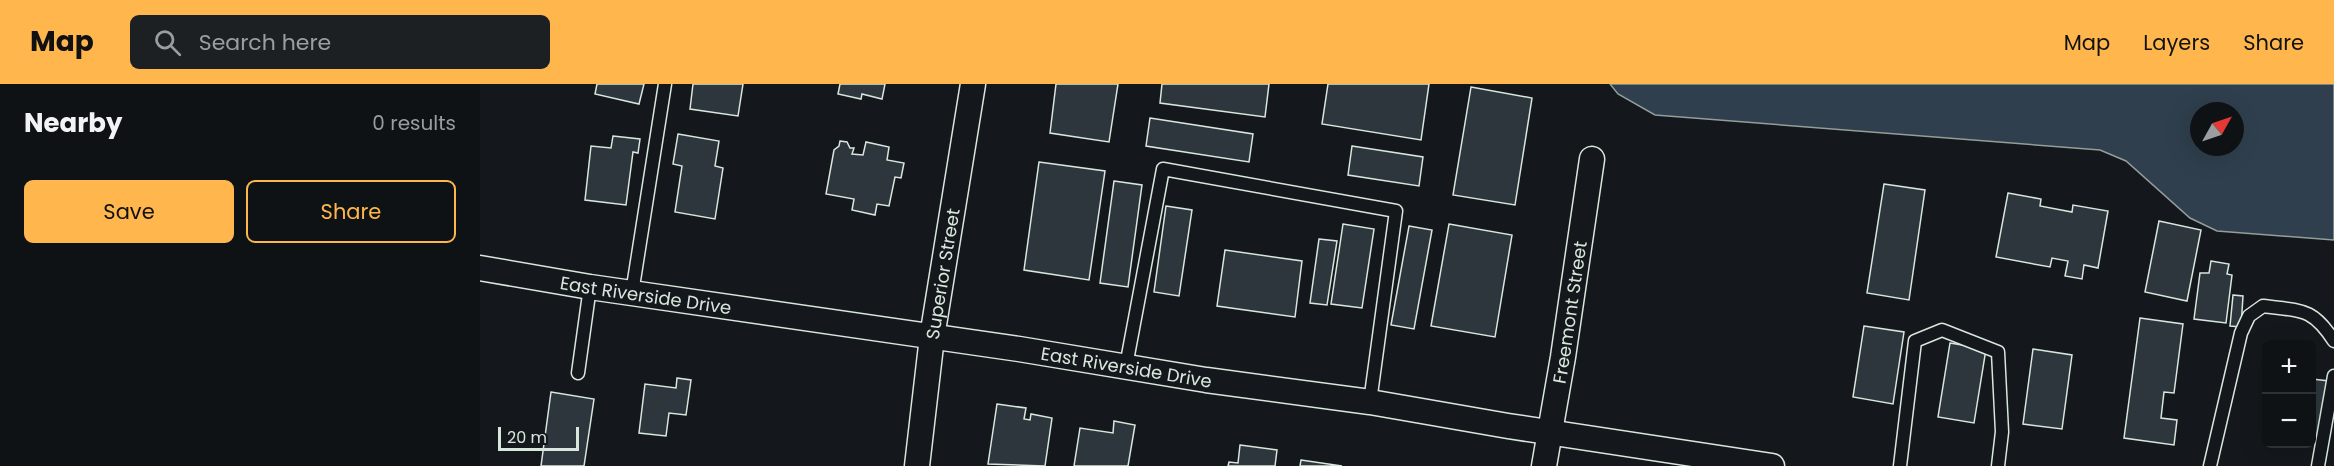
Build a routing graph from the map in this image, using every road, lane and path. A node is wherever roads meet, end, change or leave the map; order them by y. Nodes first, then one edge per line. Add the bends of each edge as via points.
1 (665, 84) edge
2 (973, 84) edge
3 (1592, 159) dead end
4 (480, 268) edge
5 (590, 287) junction
6 (632, 293) junction
7 (932, 337) junction
8 (2334, 341) edge
9 (1126, 366) junction
10 (578, 373) dead end
11 (2334, 376) edge
12 (1371, 402) junction
13 (1550, 431) junction
14 (917, 466) edge
15 (1544, 466) edge
16 (1772, 466) edge
17 (1900, 466) edge
18 (1998, 466) edge
19 (2210, 466) edge
20 (2318, 466) edge

1 - 6 lane
2 - 7 street, Superior Street
3 - 13 street, Freemont Street
4 - 5 street, East Riverside Drive
5 - 6 street, East Riverside Drive
5 - 10 lane
6 - 7 street, East Riverside Drive
7 - 9 street, East Riverside Drive
7 - 14 street, Superior Street
8 - 19 lane via 2317,318 2306,312 2263,306 2249,316 2241,333
9 - 12 street, East Riverside Drive
9 - 12 lane via 1163,169 1396,211
11 - 20 lane
12 - 13 street, East Riverside Drive
13 - 15 street, Freemont Street
13 - 16 street, East Riverside Drive
17 - 18 lane via 1915,340 1942,330 1998,352 2002,432

